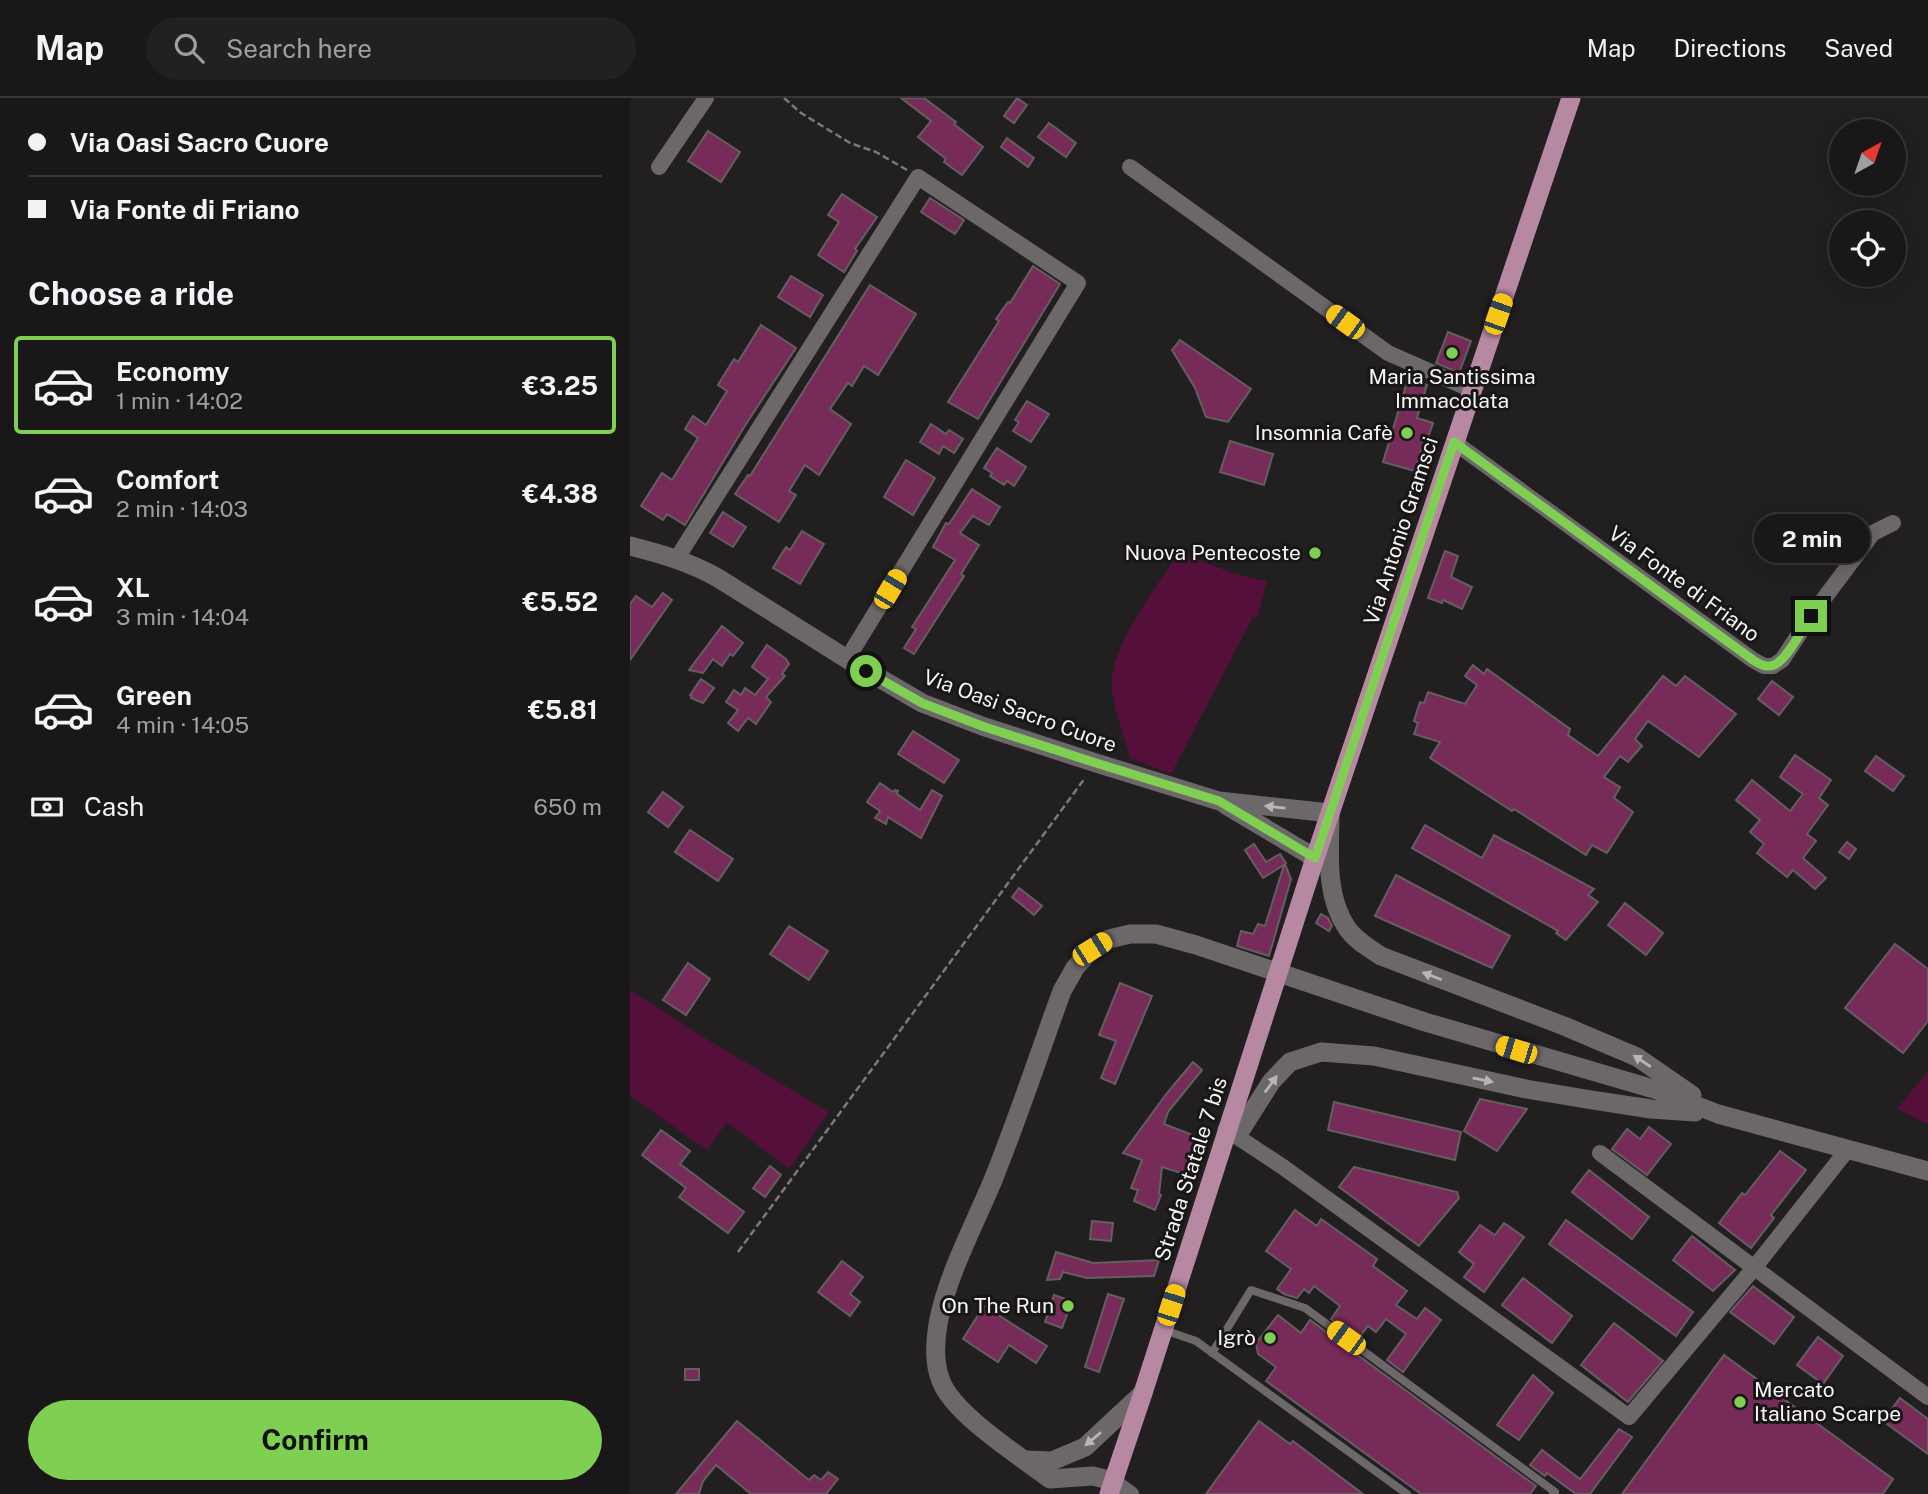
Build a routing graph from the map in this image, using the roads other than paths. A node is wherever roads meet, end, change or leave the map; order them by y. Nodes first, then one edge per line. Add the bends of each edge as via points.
1 (706, 98) edge
2 (1570, 98) edge
3 (659, 167) dead end
4 (1130, 167) dead end
5 (1472, 390) junction
6 (1454, 442) junction
7 (1894, 523) dead end
8 (630, 546) edge
9 (677, 558) junction
10 (847, 659) junction
11 (1219, 801) junction
12 (1331, 813) junction
13 (1315, 858) junction
14 (1718, 1114) junction
15 (1227, 1130) junction
16 (1848, 1149) junction
17 (1600, 1153) dead end
18 (1928, 1171) edge
19 (1754, 1268) junction
20 (1163, 1330) junction
21 (1212, 1353) junction
22 (1143, 1393) junction
23 (1928, 1397) edge
24 (1026, 1460) junction
25 (1111, 1487) edge
26 (1047, 1494) edge
27 (1132, 1494) edge
28 (1407, 1494) edge
29 (1553, 1494) edge

1 - 3 street
2 - 5 main road, Via Antonio Gramsci
4 - 5 street via 1388,353
5 - 6 main road, Via Antonio Gramsci
6 - 7 street, Via Fonte di Friano via 1763,666 1782,660 1873,533
6 - 12 main road, Via Antonio Gramsci
8 - 9 street, Via Oasi Sacro Cuore
9 - 10 street, Via Oasi Sacro Cuore via 718,578
9 - 10 street via 918,177 1078,283
10 - 11 street, Via Oasi Sacro Cuore via 922,703 982,726
12 -> 11 street, Via Oasi Sacro Cuore
11 - 13 street, Via Oasi Sacro Cuore
12 - 13 main road, Via Antonio Gramsci
14 -> 12 street via 1637,1057 1381,956 1363,944 1348,929 1331,888
13 - 15 main road, Strada Statale 7 bis
15 -> 14 street via 1242,1128 1270,1082 1290,1062 1321,1052 1374,1056 1592,1100
14 - 16 street
14 - 24 street via 1657,1090 1462,1034 1196,945 1156,934 1109,939 1092,949 1062,991 938,1322 935,1350 941,1381 954,1403
15 - 19 street via 1629,1417
15 - 20 main road, Strada Statale 7 bis
16 - 18 street
16 - 19 street
17 - 19 street
19 - 23 street
20 - 21 lane via 1196,1341
20 - 22 main road, Strada Statale 7 bis
21 - 28 lane
21 - 29 lane via 1251,1290 1305,1308
22 -> 24 street via 1085,1447 1052,1461
22 - 25 main road, Strada Statale 7 bis
24 - 25 street via 1051,1479 1093,1476
24 - 26 street
25 - 27 street

